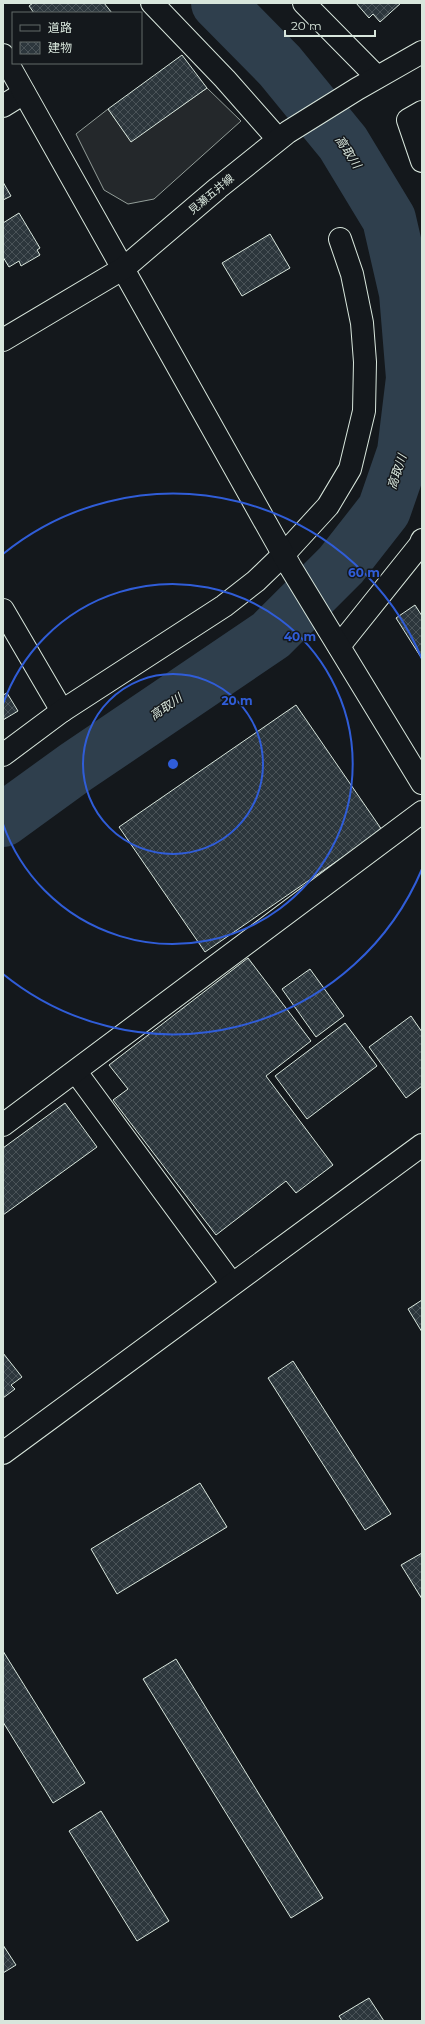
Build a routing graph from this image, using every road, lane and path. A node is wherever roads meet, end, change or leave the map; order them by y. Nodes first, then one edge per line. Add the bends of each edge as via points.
1 (152, 3) edge
2 (304, 3) edge
3 (422, 52) edge
4 (3, 55) edge
5 (377, 77) junction
6 (24, 93) junction
7 (3, 106) edge
8 (422, 112) edge
9 (283, 136) junction
10 (422, 160) edge
11 (340, 239) dead end
12 (124, 268) junction
13 (3, 340) edge
14 (421, 544) edge
15 (288, 561) junction
16 (3, 610) edge
17 (334, 639) junction
18 (62, 711) junction
19 (3, 755) edge
20 (422, 783) edge
21 (422, 812) edge
22 (76, 1072) junction
23 (3, 1125) edge
24 (422, 1145) edge
25 (232, 1284) junction
26 (3, 1453) edge

1 - 9 street
2 - 5 street
3 - 5 street, 見瀬五井線
4 - 6 street
5 - 9 street, 見瀬五井線
6 - 7 street
6 - 12 street
8 - 10 street via 408,120
9 - 12 street, 見瀬五井線
11 - 15 street via 352,274 362,323 365,362 364,412 350,469 328,506
12 - 13 street, 見瀬五井線
12 - 15 street
14 - 17 street
15 - 17 street
15 - 18 street via 256,581 224,606
16 - 18 street
17 - 20 street
18 - 19 street
21 - 22 street
22 - 23 street
22 - 25 street
24 - 25 street
25 - 26 street

